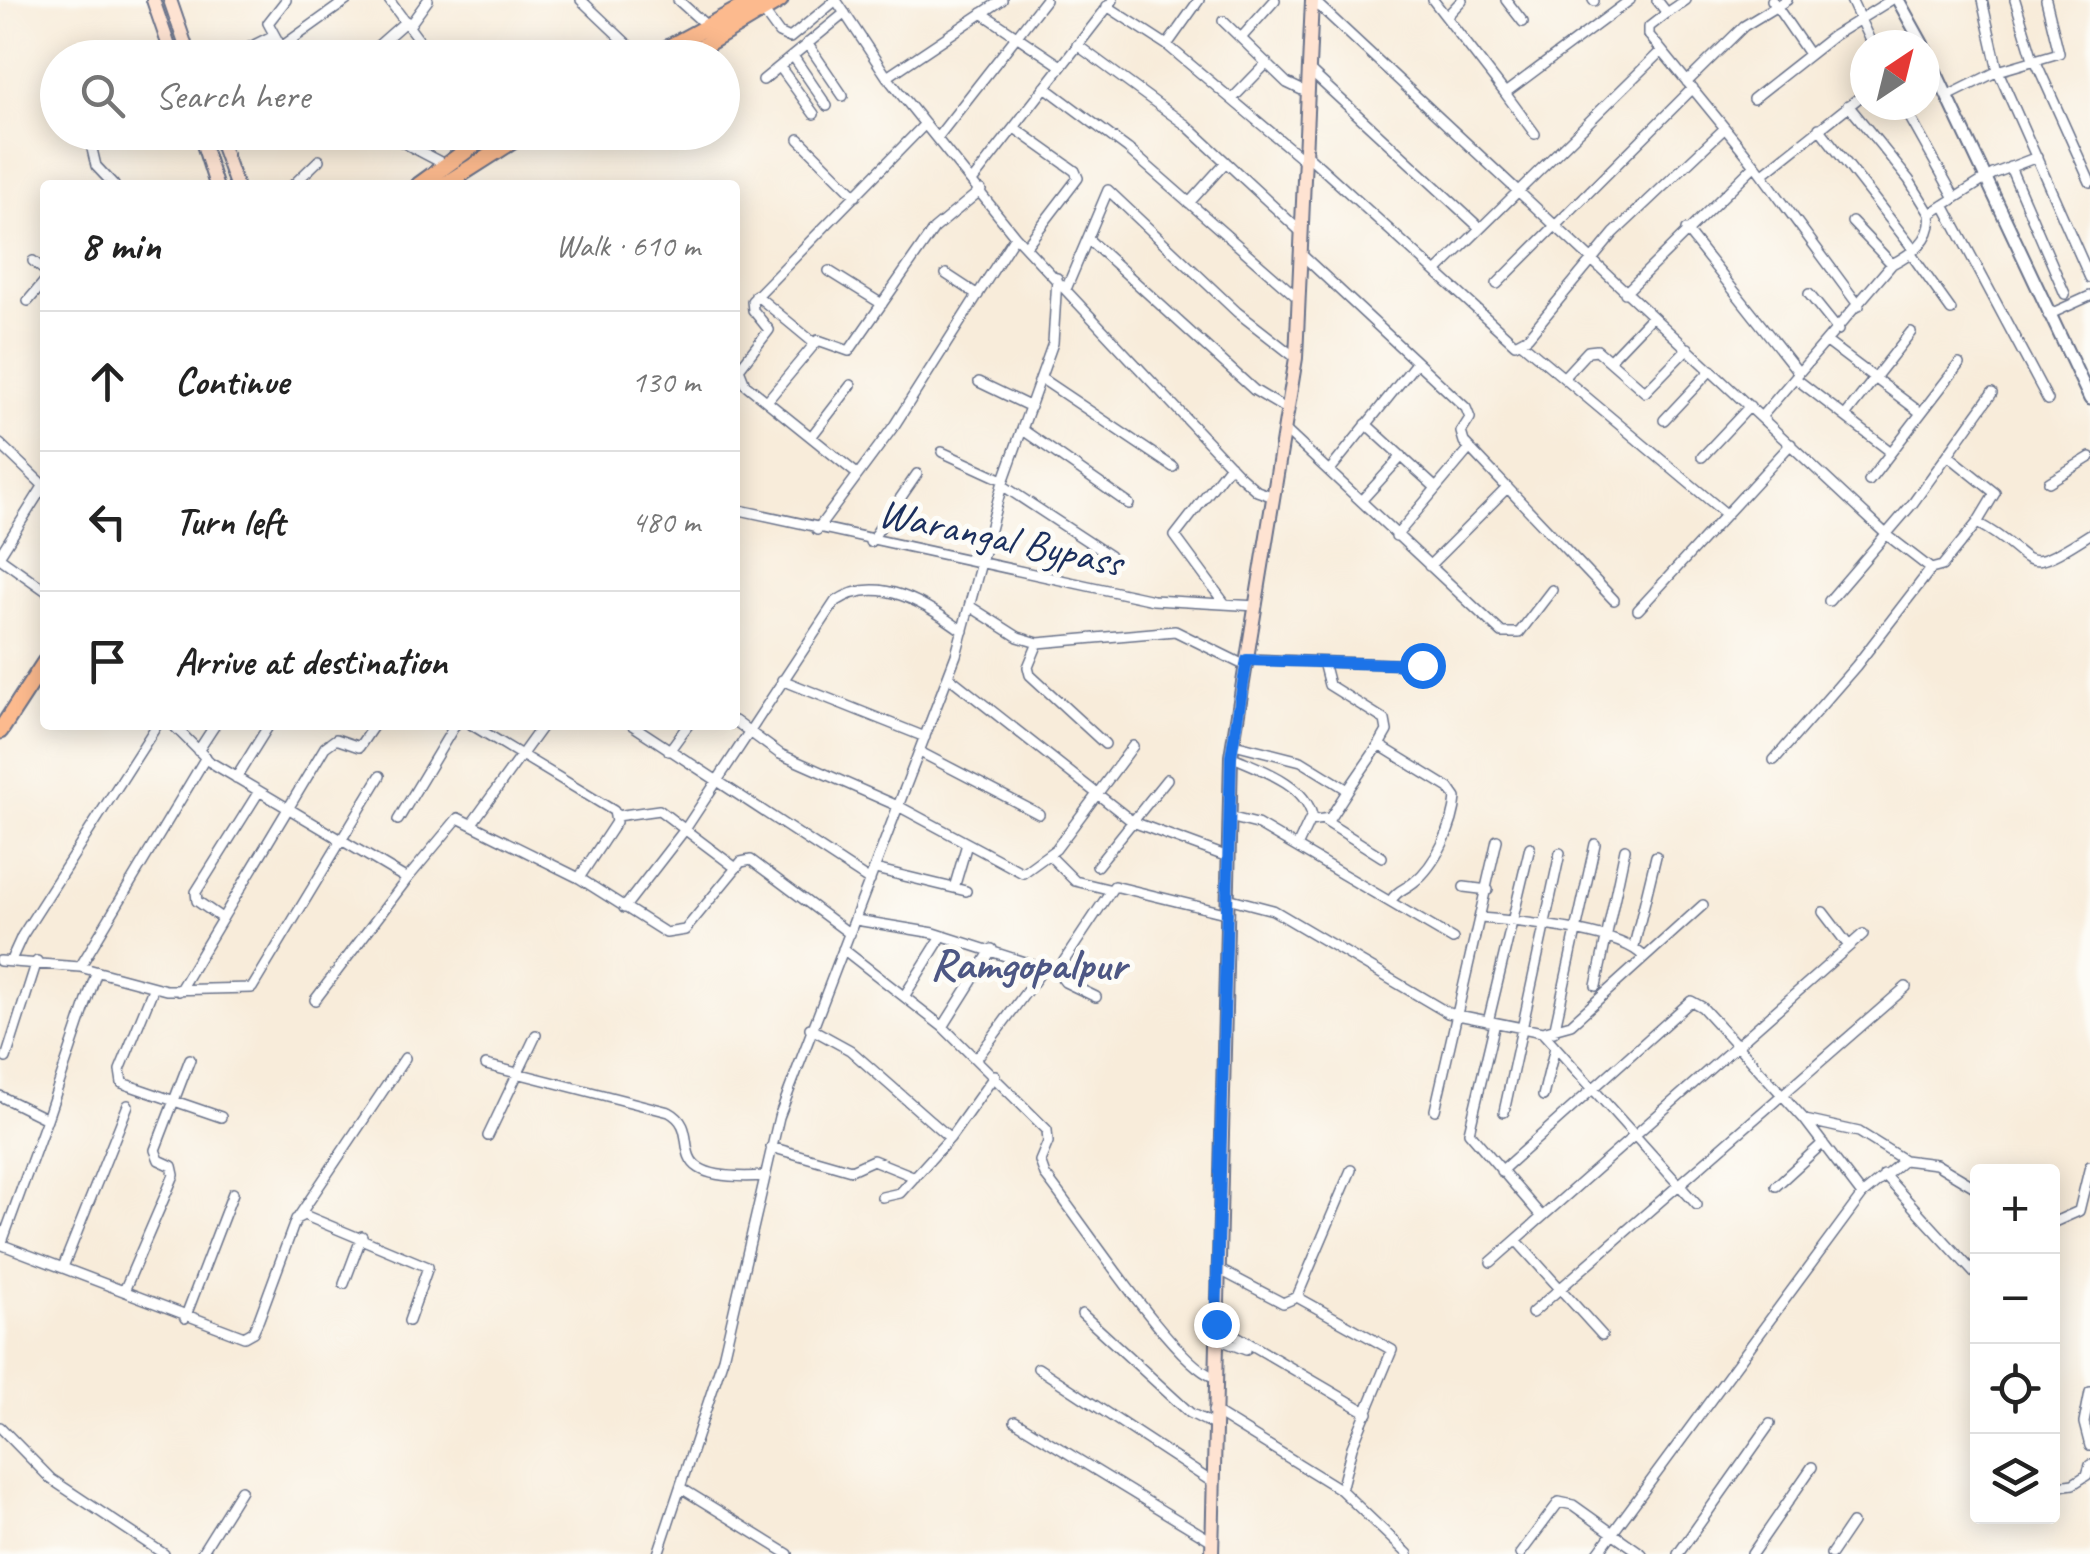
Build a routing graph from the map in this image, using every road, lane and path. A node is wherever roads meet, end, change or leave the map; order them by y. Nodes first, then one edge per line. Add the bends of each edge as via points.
1 (153, 0) edge
2 (286, 0) edge
3 (347, 0) edge
4 (389, 0) edge
5 (428, 0) edge
6 (582, 0) edge
7 (678, 0) edge
8 (780, 0) edge
9 (836, 0) edge
10 (1002, 0) edge
11 (1045, 0) edge
12 (1199, 0) edge
13 (1276, 0) edge
14 (1313, 0) edge
15 (1433, 0) edge
16 (1462, 0) edge
17 (1506, 0) edge
18 (1630, 0) edge
19 (1657, 0) edge
20 (1686, 0) edge
21 (1788, 0) edge
22 (1851, 0) edge
23 (1894, 0) edge
24 (1982, 0) edge
25 (2014, 0) edge
26 (2046, 0) edge
27 (175, 2) edge
28 (1110, 3) edge
29 (1774, 4) edge
30 (760, 6) edge
31 (844, 13) junction
32 (982, 13) junction
33 (1667, 13) junction
34 (1447, 16) junction
35 (1859, 17) junction
36 (1224, 21) dead end
37 (1523, 22) dead end
38 (407, 23) junction
39 (708, 27) junction
40 (1865, 30) edge
41 (1912, 30) edge
42 (272, 36) junction
43 (1016, 38) junction
44 (1240, 38) junction
45 (167, 40) edge
46 (185, 40) edge
47 (264, 40) edge
48 (275, 40) edge
49 (291, 40) edge
50 (386, 40) edge
51 (419, 40) edge
52 (626, 40) edge
53 (682, 40) edge
54 (709, 40) edge
55 (807, 43) junction
56 (1167, 44) junction
57 (1077, 45) junction
58 (1661, 52) junction
59 (1809, 54) junction
60 (793, 56) junction
61 (2035, 60) junction
62 (1267, 64) junction
63 (1061, 66) junction
64 (780, 67) junction
65 (1309, 70) junction
66 (1998, 72) junction
67 (888, 76) junction
68 (762, 80) dead end
69 (1940, 81) edge
70 (1690, 86) junction
71 (1044, 88) junction
72 (1308, 93) junction
73 (1504, 93) junction
74 (843, 96) dead end
75 (1948, 96) junction
76 (1232, 99) junction
77 (1753, 99) dead end
78 (828, 106) dead end
79 (1848, 106) joint
80 (814, 114) dead end
81 (1911, 120) edge
82 (925, 124) junction
83 (1724, 128) junction
84 (1819, 128) junction
85 (1016, 129) junction
86 (1535, 134) dead end
87 (937, 138) junction
88 (798, 139) dead end
89 (92, 150) edge
90 (204, 150) edge
91 (223, 150) edge
92 (418, 150) edge
93 (464, 150) edge
94 (499, 150) edge
95 (2037, 156) junction
96 (1305, 157) junction
97 (320, 160) dead end
98 (1226, 162) junction
99 (446, 165) junction
100 (2010, 168) junction
101 (1759, 170) junction
102 (110, 180) edge
103 (214, 180) edge
104 (234, 180) edge
105 (298, 180) edge
106 (426, 180) edge
107 (452, 180) edge
108 (973, 180) junction
109 (1984, 180) junction
110 (2090, 182) edge
111 (981, 190) junction
112 (1516, 193) junction
113 (856, 196) junction
114 (1955, 198) junction
115 (1189, 203) junction
116 (1944, 205) junction
117 (1930, 214) junction
118 (1852, 222) dead end
119 (1552, 225) junction
120 (1480, 228) junction
121 (1686, 230) junction
122 (1302, 232) junction
123 (1016, 236) junction
124 (1088, 239) junction
125 (1026, 246) junction
126 (1912, 252) junction
127 (1301, 254) junction
128 (1592, 260) junction
129 (33, 261) dead end
130 (1892, 264) junction
131 (40, 267) edge
132 (829, 271) dead end
133 (1436, 272) junction
134 (2054, 272) junction
135 (946, 274) dead end
136 (1058, 278) junction
137 (2090, 278) edge
138 (2033, 283) junction
139 (1497, 284) dead end
140 (40, 287) edge
141 (1066, 287) junction
142 (1625, 294) junction
143 (1809, 294) dead end
144 (2065, 294) dead end
145 (756, 295) junction
146 (978, 295) junction
147 (2090, 296) edge
148 (1298, 298) junction
149 (28, 302) dead end
150 (882, 304) junction
151 (1859, 306) junction
152 (1951, 310) dead end
153 (2048, 315) junction
154 (1652, 316) junction
155 (1838, 330) junction
156 (1911, 332) dead end
157 (1522, 342) junction
158 (1827, 342) junction
159 (814, 343) junction
160 (1688, 348) junction
161 (1296, 358) junction
162 (1610, 360) junction
163 (1416, 364) junction
164 (1958, 364) dead end
165 (740, 367) edge
166 (1712, 370) junction
167 (1797, 376) junction
168 (740, 377) edge
169 (1564, 378) junction
170 (1875, 378) junction
171 (1042, 379) junction
172 (979, 382) dead end
173 (851, 385) dead end
174 (1992, 393) dead end
175 (2090, 398) edge
176 (2048, 400) dead end
177 (767, 401) junction
178 (1032, 406) junction
179 (1750, 406) junction
180 (1289, 411) junction
181 (1921, 413) junction
182 (1845, 416) junction
183 (1762, 417) junction
184 (1664, 420) dead end
185 (1366, 424) junction
186 (1023, 430) junction
187 (1285, 430) junction
188 (812, 437) junction
189 (0, 444) edge
190 (1790, 444) junction
191 (1470, 448) junction
192 (942, 452) dead end
193 (1892, 452) junction
194 (1402, 456) junction
195 (1949, 456) junction
196 (1702, 457) dead end
197 (2090, 457) edge
198 (1230, 466) junction
199 (1172, 467) dead end
200 (1330, 470) junction
201 (858, 474) junction
202 (917, 474) dead end
203 (1870, 481) dead end
204 (40, 482) edge
205 (2049, 482) dead end
206 (1002, 483) junction
207 (1436, 488) junction
208 (1508, 488) junction
209 (40, 492) edge
210 (1274, 497) junction
211 (1361, 500) junction
212 (1129, 504) dead end
213 (740, 511) edge
214 (1726, 514) junction
215 (1976, 522) junction
216 (817, 530) junction
217 (2090, 534) edge
218 (1887, 535) junction
219 (1396, 536) junction
220 (870, 542) junction
221 (0, 556) edge
222 (1110, 556) dead end
223 (982, 566) junction
224 (1429, 566) junction
225 (1930, 569) junction
226 (40, 586) edge
227 (1552, 590) dead end
228 (1614, 600) dead end
229 (1829, 601) dead end
230 (1225, 604) junction
231 (1257, 606) junction
232 (971, 607) junction
233 (1638, 610) dead end
234 (963, 631) junction
235 (1038, 643) junction
236 (1323, 662) junction
237 (1246, 663) junction
238 (1422, 665) dead end
239 (40, 670) edge
240 (948, 677) junction
241 (782, 680) junction
242 (740, 725) edge
243 (155, 730) edge
244 (178, 730) edge
245 (213, 730) edge
246 (266, 730) edge
247 (370, 730) edge
248 (452, 730) edge
249 (480, 730) edge
250 (539, 730) edge
251 (639, 730) edge
252 (684, 730) edge
253 (0, 731) edge
254 (748, 732) junction
255 (925, 737) junction
256 (1105, 744) dead end
257 (1379, 745) junction
258 (1133, 746) dead end
259 (1232, 750) junction
260 (669, 751) junction
261 (920, 752) junction
262 (202, 754) junction
263 (521, 756) junction
264 (1774, 760) dead end
265 (380, 776) dead end
266 (236, 778) junction
267 (1168, 779) dead end
268 (716, 781) junction
269 (1348, 790) junction
270 (258, 793) junction
271 (1096, 796) junction
272 (900, 806) junction
273 (286, 811) junction
274 (1039, 814) dead end
275 (616, 816) junction
276 (1229, 817) junction
277 (398, 820) dead end
278 (1325, 820) junction
279 (1309, 821) junction
280 (474, 822) junction
281 (1133, 822) junction
282 (686, 828) junction
283 (1497, 840) dead end
284 (340, 841) junction
285 (967, 844) junction
286 (1596, 844) dead end
287 (1297, 847) junction
288 (1530, 847) dead end
289 (1626, 850) dead end
290 (1560, 853) dead end
291 (1049, 855) junction
292 (1656, 856) dead end
293 (1228, 857) junction
294 (1382, 858) dead end
295 (1098, 866) dead end
296 (736, 868) junction
297 (875, 869) junction
298 (578, 878) junction
299 (406, 879) junction
300 (870, 880) junction
301 (1464, 886) dead end
302 (954, 888) junction
303 (1108, 889) junction
304 (966, 890) dead end
305 (1488, 890) junction
306 (1230, 899) junction
307 (1390, 902) junction
308 (1703, 905) dead end
309 (624, 908) junction
310 (1823, 912) dead end
311 (1229, 914) junction
312 (220, 917) junction
313 (1482, 918) junction
314 (856, 920) junction
315 (1512, 921) junction
316 (1544, 927) junction
317 (1574, 932) junction
318 (850, 934) junction
319 (1862, 934) dead end
320 (942, 936) junction
321 (1605, 938) junction
322 (1453, 939) dead end
323 (1634, 946) junction
324 (1849, 946) junction
325 (843, 949) junction
326 (992, 949) junction
327 (1644, 957) junction
328 (6, 960) edge
329 (37, 962) junction
330 (80, 967) junction
331 (1044, 968) junction
332 (1056, 970) junction
333 (96, 974) junction
334 (1596, 986) dead end
335 (1906, 987) dead end
336 (153, 989) junction
337 (179, 991) junction
338 (904, 995) junction
339 (1096, 997) dead end
340 (315, 1000) dead end
341 (1459, 1017) junction
342 (1492, 1023) junction
343 (1524, 1026) junction
344 (943, 1027) junction
345 (810, 1028) junction
346 (1542, 1032) junction
347 (1554, 1032) junction
348 (536, 1034) dead end
349 (1736, 1045) junction
350 (1555, 1047) junction
351 (6, 1058) dead end
352 (406, 1058) dead end
353 (977, 1058) junction
354 (190, 1059) dead end
355 (486, 1066) dead end
356 (996, 1075) junction
357 (517, 1076) junction
358 (1590, 1088) junction
359 (1780, 1094) junction
360 (0, 1096) edge
361 (1543, 1096) dead end
362 (174, 1102) junction
363 (128, 1106) dead end
364 (1435, 1110) dead end
365 (1504, 1112) dead end
366 (222, 1117) dead end
367 (47, 1119) junction
368 (1805, 1120) junction
369 (1636, 1135) junction
370 (488, 1136) dead end
371 (950, 1138) junction
372 (1823, 1143) junction
373 (771, 1147) junction
374 (1904, 1160) junction
375 (2090, 1166) edge
376 (1351, 1170) dead end
377 (1501, 1171) junction
378 (764, 1176) junction
379 (1884, 1176) junction
380 (914, 1177) junction
381 (1678, 1184) junction
382 (1970, 1184) edge
383 (1776, 1186) dead end
384 (233, 1193) dead end
385 (1862, 1195) junction
386 (882, 1197) dead end
387 (1697, 1205) dead end
388 (299, 1216) junction
389 (1542, 1217) junction
390 (2060, 1220) edge
391 (362, 1236) junction
392 (1516, 1240) junction
393 (0, 1245) edge
394 (1491, 1262) dead end
395 (63, 1267) junction
396 (1218, 1269) junction
397 (1970, 1269) edge
398 (344, 1284) dead end
399 (1560, 1289) junction
400 (124, 1291) junction
401 (1297, 1298) junction
402 (1532, 1313) dead end
403 (1082, 1314) dead end
404 (186, 1318) junction
405 (409, 1321) dead end
406 (1216, 1331) junction
407 (1602, 1335) dead end
408 (1246, 1350) dead end
409 (1038, 1368) dead end
410 (1214, 1377) junction
411 (2090, 1392) edge
412 (1368, 1413) junction
413 (1213, 1418) junction
414 (1015, 1421) dead end
415 (1770, 1424) dead end
416 (0, 1428) edge
417 (2090, 1446) edge
418 (2090, 1465) edge
419 (1812, 1467) dead end
420 (1212, 1482) junction
421 (2060, 1486) edge
422 (681, 1488) junction
423 (241, 1490) dead end
424 (1341, 1490) junction
425 (1852, 1524) dead end
426 (1612, 1532) junction
427 (1212, 1548) edge
428 (164, 1554) edge
429 (200, 1554) edge
430 (658, 1554) edge
431 (788, 1554) edge
432 (1408, 1554) edge
433 (1520, 1554) edge
434 (1597, 1554) edge
435 (1642, 1554) edge
436 (1678, 1554) edge
437 (1752, 1554) edge
438 (1831, 1554) edge

1 - 45 main road
2 - 42 street via 270,16
3 - 49 street
4 - 38 street
5 - 38 street
6 - 52 street
7 - 39 street
8 - 30 highway
9 - 30 street via 790,38
9 - 31 street
10 - 32 street
11 - 43 street
12 - 56 street
13 - 44 street
14 - 65 main road
14 - 112 street
15 - 34 street
16 - 34 street
17 - 37 street
18 - 73 street
19 - 33 street
20 - 33 street
21 - 29 street
22 - 35 street
23 - 35 street
23 - 41 street
24 - 66 street
25 - 61 street
26 - 61 street via 2060,49
27 - 46 main road
28 - 56 street
28 - 57 street
29 - 59 street
29 - 70 street via 1744,26
30 - 39 highway
30 - 54 highway
31 - 55 street
31 - 67 street
32 - 43 street
32 - 67 street
33 - 58 street via 1647,31
34 - 73 street
35 - 40 street
35 - 59 street
36 - 44 street
38 - 50 street
38 - 51 street
39 - 53 highway
42 - 47 street
42 - 48 street
43 - 63 street
43 - 87 street
44 - 62 street
55 - 60 street
55 - 74 street
56 - 76 street
57 - 63 street
57 - 98 street
58 - 70 street
58 - 112 street
59 - 77 street
60 - 64 street
60 - 78 street
61 - 66 street
61 - 110 street
62 - 72 street
62 - 76 street
63 - 71 street
64 - 68 street
64 - 80 street
65 - 72 main road
65 - 120 street
66 - 75 street
66 - 95 street
67 - 82 street
69 - 75 street
70 - 83 street
70 - 119 street
71 - 85 street
71 - 115 street
72 - 96 main road
73 - 86 street
75 - 109 street
76 - 96 street
79 - 84 street
79 - 117 street
81 - 114 street
82 - 87 street
82 - 113 street
83 - 101 street
83 - 128 street
84 - 101 street
84 - 126 street
85 - 108 street
85 - 125 street via 1078,178
87 - 108 street
88 - 113 street
89 - 102 street
90 - 103 main road
91 - 104 main road
92 - 99 street
93 - 99 highway
94 - 107 highway
95 - 100 street
95 - 137 street
96 - 122 main road
96 - 133 street
97 - 105 street
98 - 115 street
98 - 122 street
99 - 106 highway
100 - 109 street
100 - 134 street
101 - 121 street
101 - 151 street
108 - 111 street
109 - 114 street
109 - 138 street
111 - 123 street
111 - 150 street via 934,229
112 - 119 street
112 - 120 street
113 - 145 street
114 - 116 street
115 - 148 street
116 - 117 street
116 - 176 street
117 - 126 street via 1932,227
118 - 130 street
119 - 128 street
119 - 139 street
120 - 133 street
121 - 142 street
121 - 167 street
122 - 127 main road
123 - 125 street
123 - 146 street
124 - 141 street
124 - 161 street via 1108,190 1237,312
124 - 180 street via 1254,390
125 - 136 street
126 - 130 street
126 - 152 street
127 - 148 main road
127 - 163 street
128 - 142 street
128 - 157 street
129 - 131 street
130 - 151 street
132 - 150 street
133 - 157 street via 1510,342
134 - 138 street
134 - 144 street
135 - 146 street
136 - 141 street
136 - 171 street via 1057,320
138 - 153 street
140 - 149 street
141 - 198 street
142 - 154 street
143 - 155 street
145 - 159 street
145 - 165 street via 752,306 769,330
146 - 201 street
147 - 153 street
148 - 161 main road
150 - 159 street via 849,350
151 - 155 street
153 - 175 street
154 - 160 street
154 - 162 street
155 - 158 street
156 - 170 street
157 - 169 street
158 - 167 street
158 - 170 street
159 - 177 street
160 - 162 street via 1645,392
160 - 166 street
161 - 180 main road
162 - 169 street via 1592,349
163 - 185 street
163 - 191 street via 1470,413 1461,436
164 - 181 street
166 - 179 street
166 - 184 street
167 - 182 street
167 - 183 street
168 - 177 street
169 - 214 street
170 - 181 street
170 - 182 street
171 - 178 street
171 - 199 street
172 - 178 street
173 - 188 street
174 - 195 street
177 - 188 street
178 - 186 street
179 - 183 street
179 - 196 street
180 - 187 main road
181 - 193 street
182 - 193 street
183 - 190 street
185 - 194 street
185 - 200 street
186 - 206 street
186 - 212 street
187 - 200 street
187 - 210 main road
188 - 201 street
189 - 204 street
190 - 214 street
190 - 218 street
191 - 207 street
191 - 208 street
192 - 206 street
193 - 203 street
194 - 207 street
194 - 211 street
195 - 215 street via 1995,493
195 - 218 street
197 - 205 street
198 - 210 street
198 - 230 street via 1175,536
200 - 211 street
201 - 216 street
202 - 220 street
206 - 222 street
206 - 223 street
207 - 219 street
208 - 224 street
208 - 228 street
209 - 221 street
210 - 231 main road
211 - 219 street
213 - 216 street, Warangal Bypass
214 - 233 street
215 - 217 street via 2036,564
215 - 225 street via 1942,566
216 - 220 street, Warangal Bypass
218 - 225 street
218 - 229 street
219 - 224 street
220 - 223 street, Warangal Bypass
221 - 226 street
223 - 230 street, Warangal Bypass via 1153,600
223 - 232 street
224 - 227 street via 1506,636 1518,633
225 - 264 street
230 - 231 street, Warangal Bypass
231 - 237 main road
232 - 234 street
232 - 235 street via 1018,638
234 - 240 street
234 - 241 street via 921,600 854,592 835,602
235 - 237 street via 1175,632
235 - 256 street via 1030,675
236 - 237 street
236 - 238 street
236 - 257 street via 1329,685 1385,720
237 - 259 main road
239 - 253 highway
240 - 255 street
240 - 271 street
241 - 254 street
241 - 255 street
242 - 254 street
243 - 328 street
244 - 262 street
245 - 262 street
246 - 266 street
247 - 273 street via 355,748 336,739 328,743
248 - 277 street
249 - 263 street
250 - 263 street
251 - 260 street
252 - 260 street
254 - 268 street
254 - 272 street via 791,760
255 - 261 street
257 - 269 street
257 - 307 street via 1456,798 1450,829 1416,881
258 - 271 street
259 - 269 street via 1301,761
259 - 276 main road
259 - 279 street via 1308,803
260 - 268 street
261 - 272 street
261 - 274 street
262 - 266 street
262 - 330 street
263 - 275 street
263 - 280 street
265 - 284 street
266 - 270 street
267 - 281 street
268 - 282 street
268 - 300 street
269 - 278 street
270 - 273 street
270 - 312 street via 196,892 197,901
271 - 281 street
271 - 291 street
272 - 285 street
272 - 297 street
273 - 284 street
273 - 312 street
275 - 282 street via 650,808
275 - 298 street
276 - 287 street via 1249,820
276 - 293 main road
278 - 279 street
278 - 294 street
279 - 287 street
280 - 298 street
280 - 299 street via 452,821
281 - 293 street
281 - 295 street
282 - 296 street
282 - 309 street
283 - 305 street
284 - 299 street
284 - 337 street via 258,982 242,990
285 - 291 street via 1023,873
285 - 302 street
286 - 317 street
287 - 307 street
288 - 315 street
289 - 321 street
290 - 316 street
291 - 303 street via 1074,881
292 - 323 street
293 - 306 main road
296 - 309 street via 678,934
296 - 318 street via 745,860 759,864
297 - 300 street
297 - 302 street
298 - 309 street
299 - 340 street
300 - 314 street
301 - 305 street
302 - 304 street
303 - 311 street via 1120,884
303 - 332 street
305 - 313 street
306 - 311 main road
306 - 341 street via 1273,910
307 - 322 street
308 - 327 street
310 - 324 street
311 - 396 main road
312 - 337 street
313 - 315 street
313 - 341 street
314 - 318 street
314 - 320 street
315 - 316 street
315 - 342 street
316 - 317 street
316 - 343 street
317 - 321 street
317 - 347 street
318 - 325 street
319 - 324 street
320 - 326 street
320 - 338 street
321 - 323 street
321 - 334 street
323 - 327 street
324 - 349 street
325 - 338 street
325 - 345 street
326 - 331 street
326 - 344 street
327 - 347 street
328 - 329 street
329 - 330 street
329 - 351 street
330 - 333 street
331 - 332 street
331 - 353 street
332 - 339 street
333 - 336 street
333 - 367 street
335 - 359 street
336 - 337 street
336 - 362 street via 119,1076 128,1087
338 - 344 street
341 - 342 street
341 - 364 street
342 - 343 street
342 - 377 street via 1468,1122 1474,1141
343 - 346 street
343 - 365 street
344 - 353 street
345 - 371 street via 858,1056
345 - 373 street
346 - 347 street
346 - 350 street
348 - 357 street
349 - 358 street via 1692,1001
349 - 359 street
349 - 369 street
350 - 358 street
350 - 361 street
352 - 388 street
353 - 356 street
354 - 362 street
355 - 357 street
356 - 371 street
356 - 410 street via 1047,1130 1040,1161 1045,1175 1159,1325 1198,1369
357 - 370 street
357 - 378 street via 669,1112 680,1121 690,1163 699,1170
358 - 369 street
358 - 377 street
359 - 368 street
359 - 381 street
360 - 367 street
362 - 366 street
362 - 400 street via 154,1154 174,1175
363 - 395 street
367 - 393 street
368 - 372 street
368 - 374 street via 1858,1132
369 - 381 street
369 - 389 street
371 - 380 street
372 - 383 street
372 - 385 street
373 - 378 street
373 - 380 street via 851,1170 873,1160
374 - 379 street
374 - 382 street via 1936,1164
375 - 390 street via 2079,1212
376 - 401 street
377 - 389 street
378 - 422 street via 724,1358
379 - 385 street
379 - 397 street
380 - 386 street via 895,1197
381 - 387 street
381 - 399 street
384 - 404 street
385 - 426 street
388 - 391 street
388 - 404 street via 248,1336
389 - 392 street
391 - 398 street
391 - 405 street via 428,1267
392 - 394 street
392 - 399 street
393 - 395 street
395 - 400 street
396 - 401 street via 1283,1303
396 - 406 main road
399 - 402 street
399 - 407 street
400 - 404 street
401 - 412 street via 1392,1350
403 - 413 street via 1190,1413
406 - 408 street
406 - 410 main road
406 - 412 street
409 - 420 street
410 - 413 main road
411 - 417 street via 2084,1423
412 - 424 street
413 - 420 main road
413 - 424 street
414 - 427 street
415 - 436 street
416 - 428 street via 50,1478
418 - 421 street via 2087,1475
419 - 437 street
420 - 427 main road
422 - 430 street
422 - 431 street
423 - 429 street
424 - 432 street
425 - 438 street
426 - 433 street via 1559,1502
426 - 434 street
426 - 435 street

